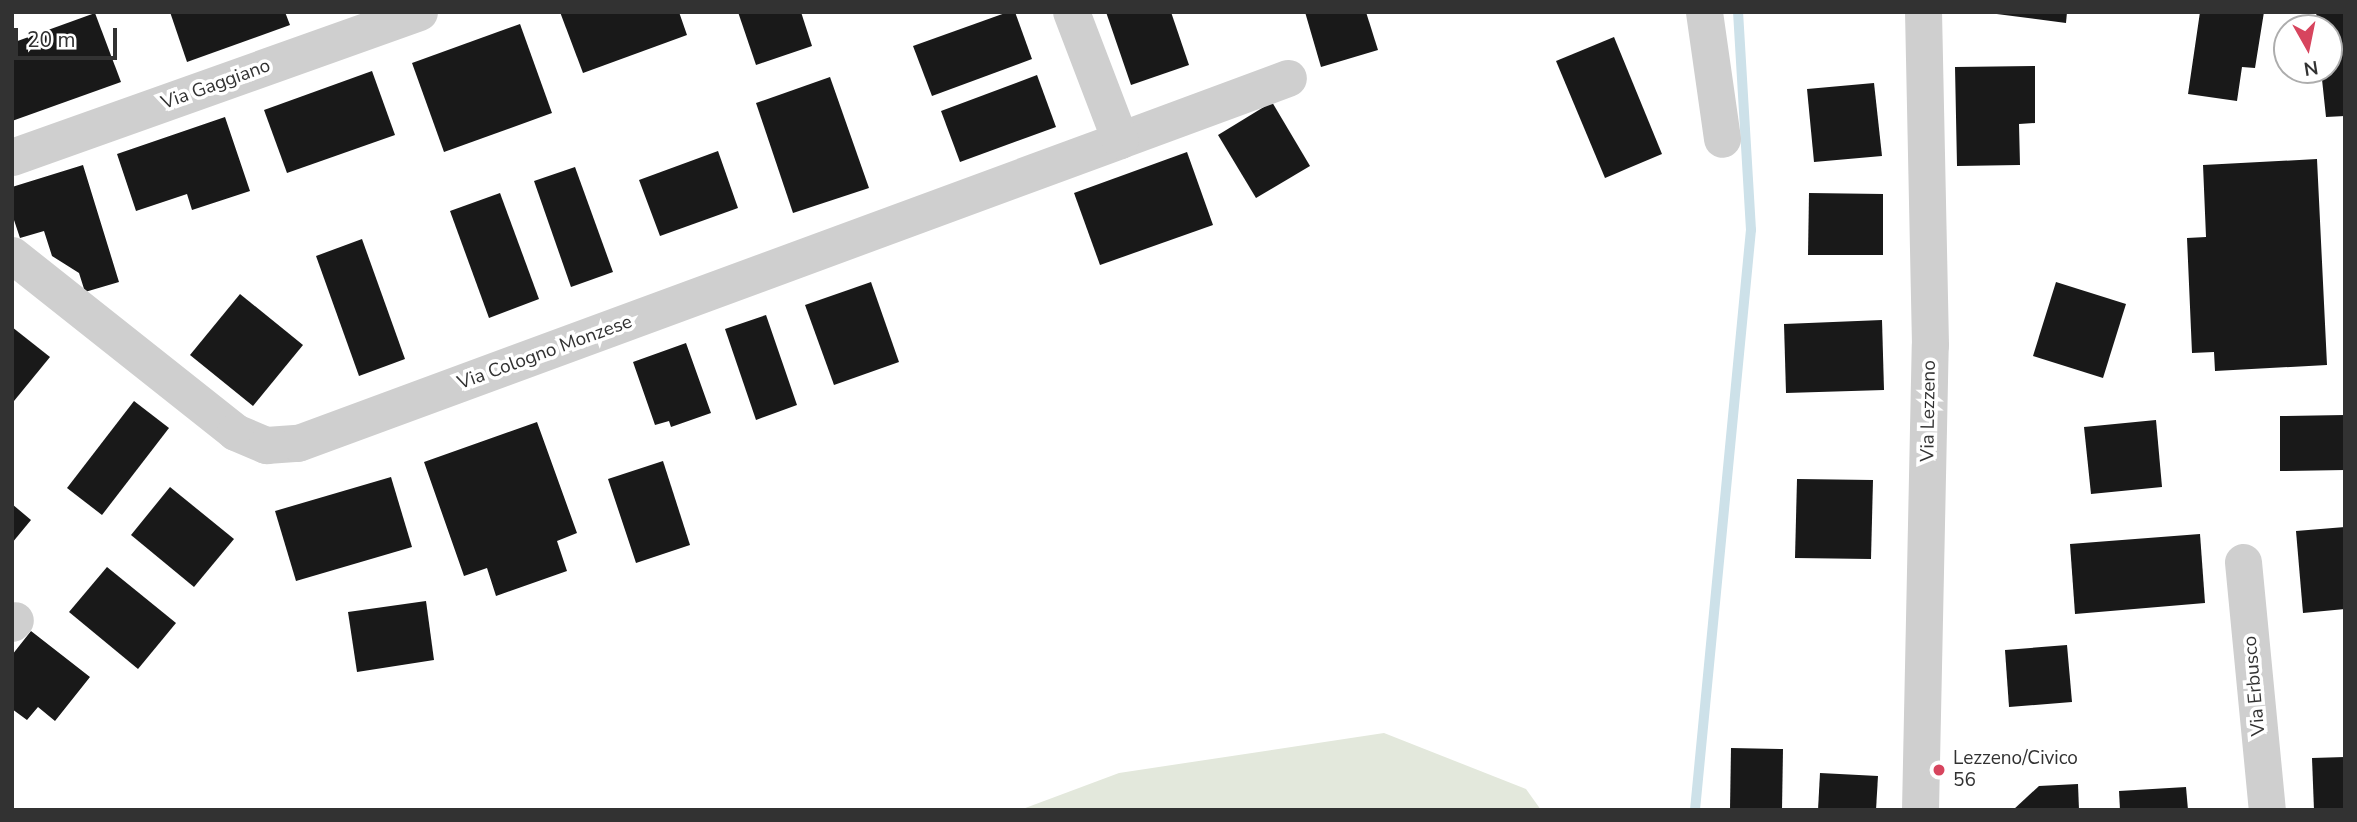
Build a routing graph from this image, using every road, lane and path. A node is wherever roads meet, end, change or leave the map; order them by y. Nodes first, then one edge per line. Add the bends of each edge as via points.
1 (419, 12) edge
2 (1071, 12) edge
3 (1704, 12) edge
4 (1923, 12) edge
5 (1288, 78) dead end
6 (1721, 139) dead end
7 (1121, 140) junction
8 (12, 157) edge
9 (12, 255) edge
10 (2243, 562) dead end
11 (1920, 810) edge
12 (2267, 810) edge

1 - 8 street, Via Gaggiano
2 - 7 street
3 - 6 street
4 - 11 street, Via Lezzeno via 1930,345
5 - 7 street, Via Cologno Monzese
7 - 9 street, Via Cologno Monzese via 287,445 258,443 235,432
10 - 12 street, Via Erbusco

